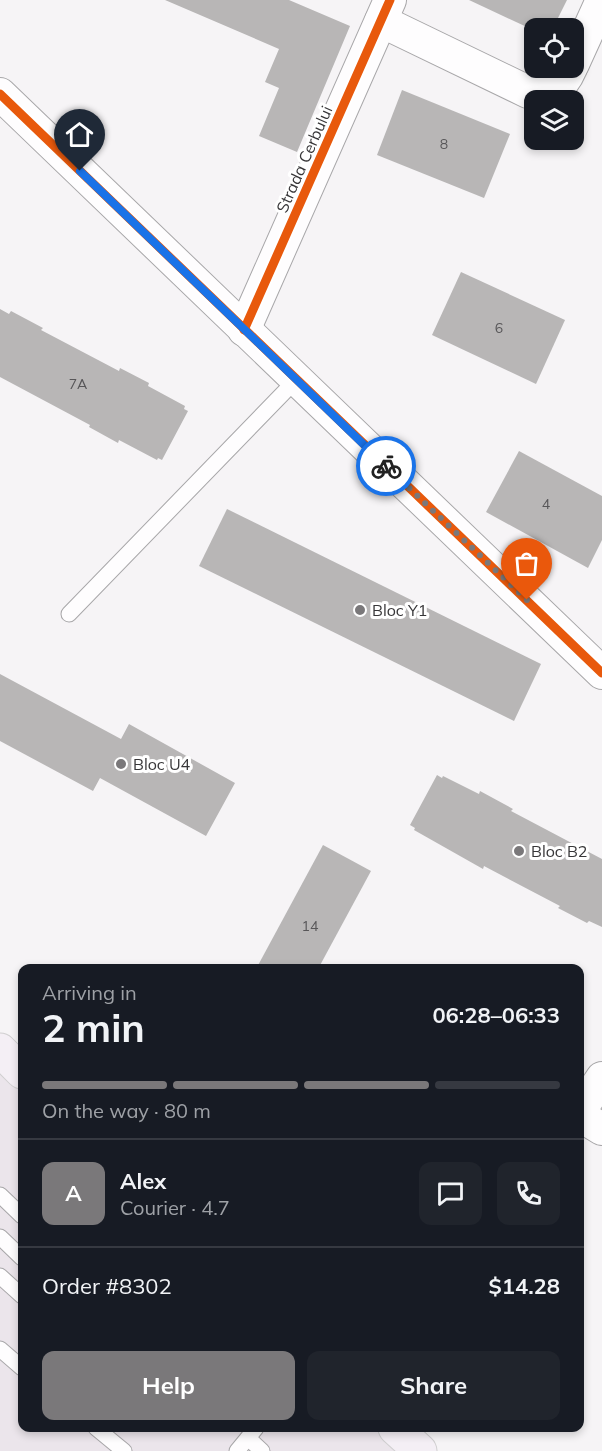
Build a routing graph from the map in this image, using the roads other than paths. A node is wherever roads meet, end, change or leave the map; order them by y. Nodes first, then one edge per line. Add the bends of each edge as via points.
1 (602, 0) edge
2 (386, 11) edge
3 (584, 40) edge
4 (567, 78) edge
5 (0, 94) edge
6 (244, 330) junction
7 (296, 380) junction
8 (69, 614) dead end
9 (602, 673) edge
10 (0, 1050) edge
11 (18, 1068) edge
12 (602, 1078) edge
13 (584, 1106) edge
14 (584, 1117) edge
15 (602, 1129) edge
16 (0, 1195) edge
17 (18, 1212) edge
18 (0, 1238) edge
19 (18, 1254) edge
20 (0, 1276) edge
21 (18, 1292) edge
22 (0, 1349) edge
23 (18, 1365) edge
24 (101, 1432) edge
25 (399, 1432) edge
26 (252, 1433) edge
27 (121, 1450) edge
28 (237, 1451) edge
29 (262, 1451) edge
30 (420, 1451) edge

1 - 3 street
2 - 4 street via 528,92 546,92
2 - 6 street, Strada Cerbului
5 - 6 street
6 - 7 street
7 - 8 lane
7 - 9 street
10 - 11 main road
12 - 13 street
14 - 15 street
16 - 17 lane
18 - 19 lane
20 - 21 lane
22 - 23 lane
24 - 27 lane
25 - 30 main road
26 - 28 lane
26 - 29 lane

